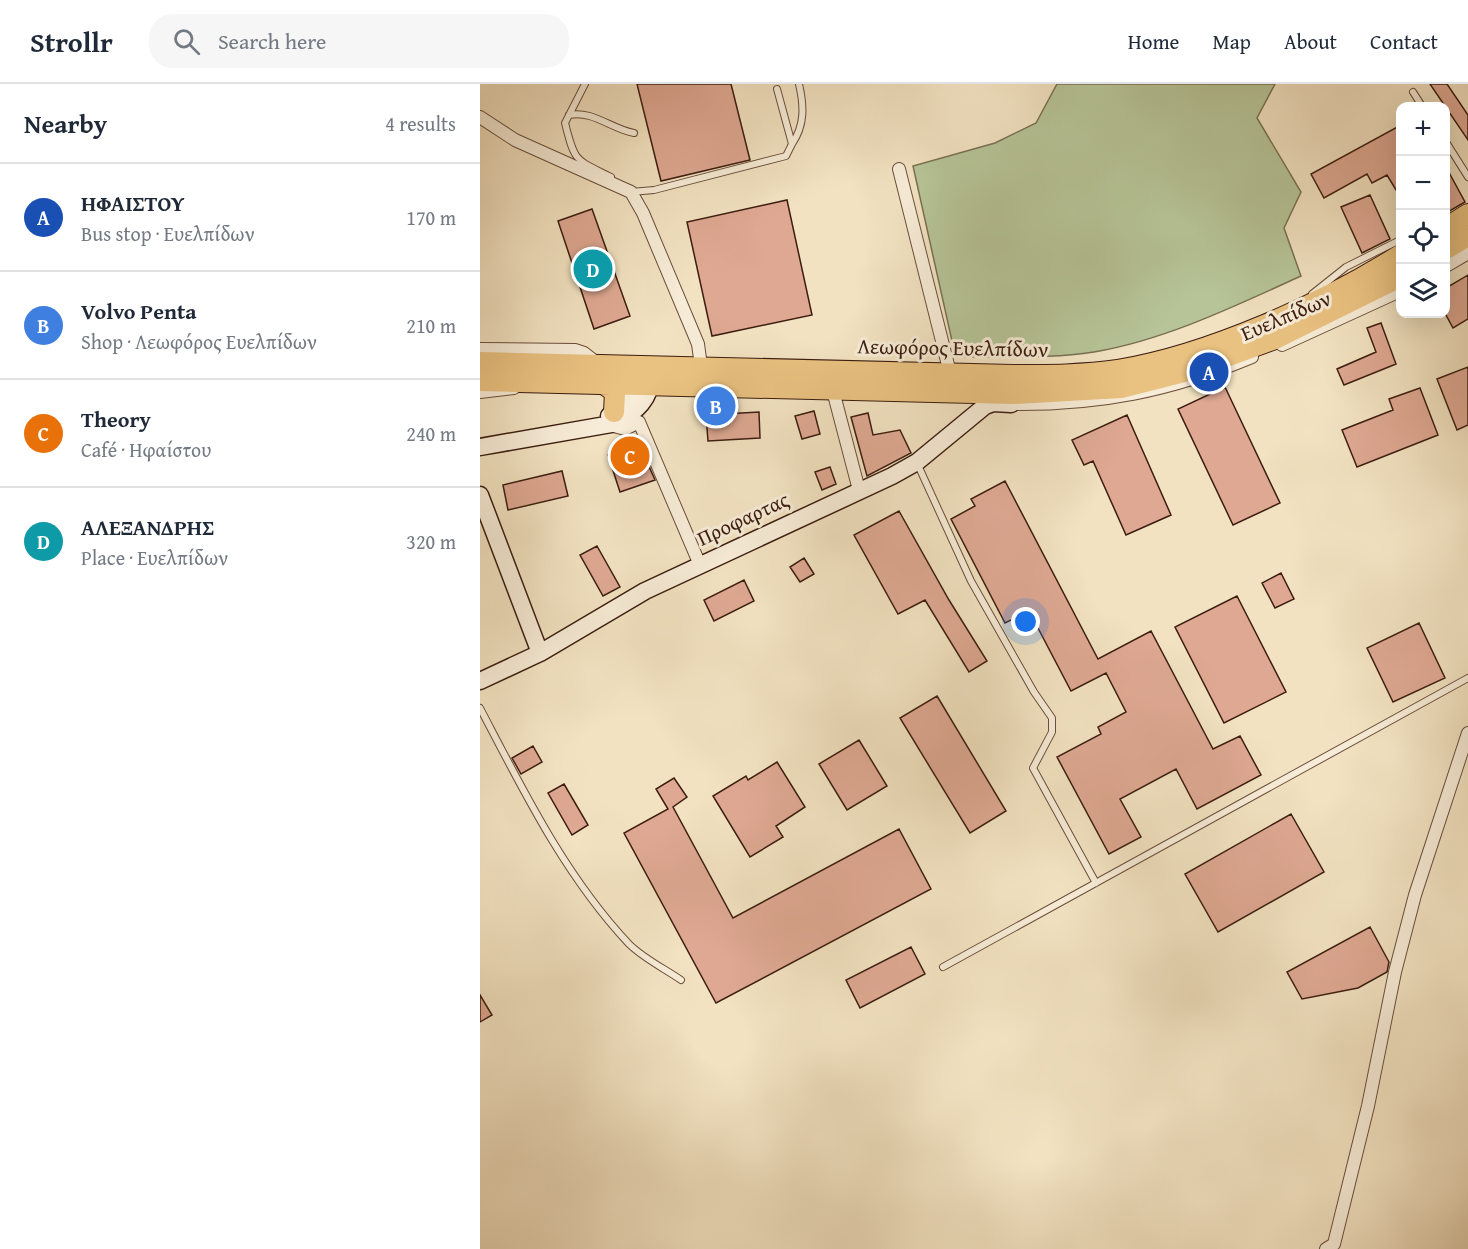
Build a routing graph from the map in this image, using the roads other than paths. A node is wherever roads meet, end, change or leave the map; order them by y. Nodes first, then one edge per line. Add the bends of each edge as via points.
1 (585, 84) edge
2 (798, 84) edge
3 (777, 89) dead end
4 (1413, 92) dead end
5 (1419, 102) edge
6 (568, 115) junction
7 (480, 117) edge
8 (634, 134) dead end
9 (792, 144) junction
10 (1450, 148) edge
11 (899, 169) dead end
12 (1468, 177) edge
13 (631, 192) junction
14 (1468, 214) edge
15 (1450, 225) edge
16 (1468, 236) edge
17 (1396, 242) edge
18 (1450, 247) edge
19 (1468, 253) edge
20 (1396, 258) edge
21 (1449, 264) edge
22 (1396, 279) edge
23 (1396, 293) edge
24 (1298, 325) junction
25 (480, 349) edge
26 (480, 363) edge
27 (701, 366) junction
28 (950, 373) junction
29 (600, 374) junction
30 (647, 376) junction
31 (480, 381) edge
32 (532, 381) junction
33 (832, 387) junction
34 (480, 392) edge
35 (1013, 399) junction
36 (608, 420) junction
37 (480, 447) edge
38 (916, 462) junction
39 (859, 490) junction
40 (480, 495) edge
41 (700, 564) junction
42 (540, 653) junction
43 (1468, 678) edge
44 (480, 681) edge
45 (480, 708) edge
46 (1468, 733) edge
47 (1096, 883) junction
48 (944, 967) dead end
49 (681, 980) dead end
50 (1326, 1249) edge

1 - 6 lane
2 - 9 lane via 803,120
3 - 9 lane
4 - 5 lane
6 - 8 lane via 596,117 619,131
6 - 13 lane via 565,123 577,159 619,181
7 - 13 street via 515,140
9 - 13 lane via 786,156 761,164
10 - 12 lane
11 - 28 street
13 - 27 street via 698,344
14 - 15 main road
16 - 18 main road
17 - 24 lane via 1346,267
19 - 21 street
20 - 24 main road, Λεωφόρος Ευελπίδων
22 - 24 main road, Λεωφόρος Ευελπίδων
23 - 24 street, Ευελπίδων
24 - 28 main road, Λεωφόρος Ευελπίδων via 1118,370 1041,375
24 - 35 main road, Λεωφόρος Ευελπίδων via 1215,362 1142,384 1092,396
25 - 29 street via 575,350 584,353
26 - 29 main road, Λεωφόρος Ευελπίδων
27 - 28 main road, Λεωφόρος Ευελπίδων
27 - 30 main road, Λεωφόρος Ευελπίδων
29 - 30 main road, Λεωφόρος Ευελπίδων
29 - 32 main road, Λεωφόρος Ευελπίδων
29 - 36 main road via 615,392
30 - 33 main road, Λεωφόρος Ευελπίδων
30 - 36 street
31 - 32 main road, Λεωφόρος Ευελπίδων
32 - 34 street via 510,390
33 - 35 main road, Λεωφόρος Ευελπίδων
33 - 39 street
35 - 38 street, Προφαρτας via 984,406
36 - 37 street
36 - 41 street via 625,429 639,422
38 - 39 street, Προφαρτας
38 - 47 lane via 971,581 1052,718 1052,732 1033,768
39 - 41 street, Προφαρτας
40 - 42 street
41 - 42 street, Προφαρτας via 645,591
42 - 44 street, Προφαρτας
43 - 47 lane
45 - 49 lane via 525,795 572,872 630,945
46 - 50 street via 1415,895 1334,1244
47 - 48 lane

